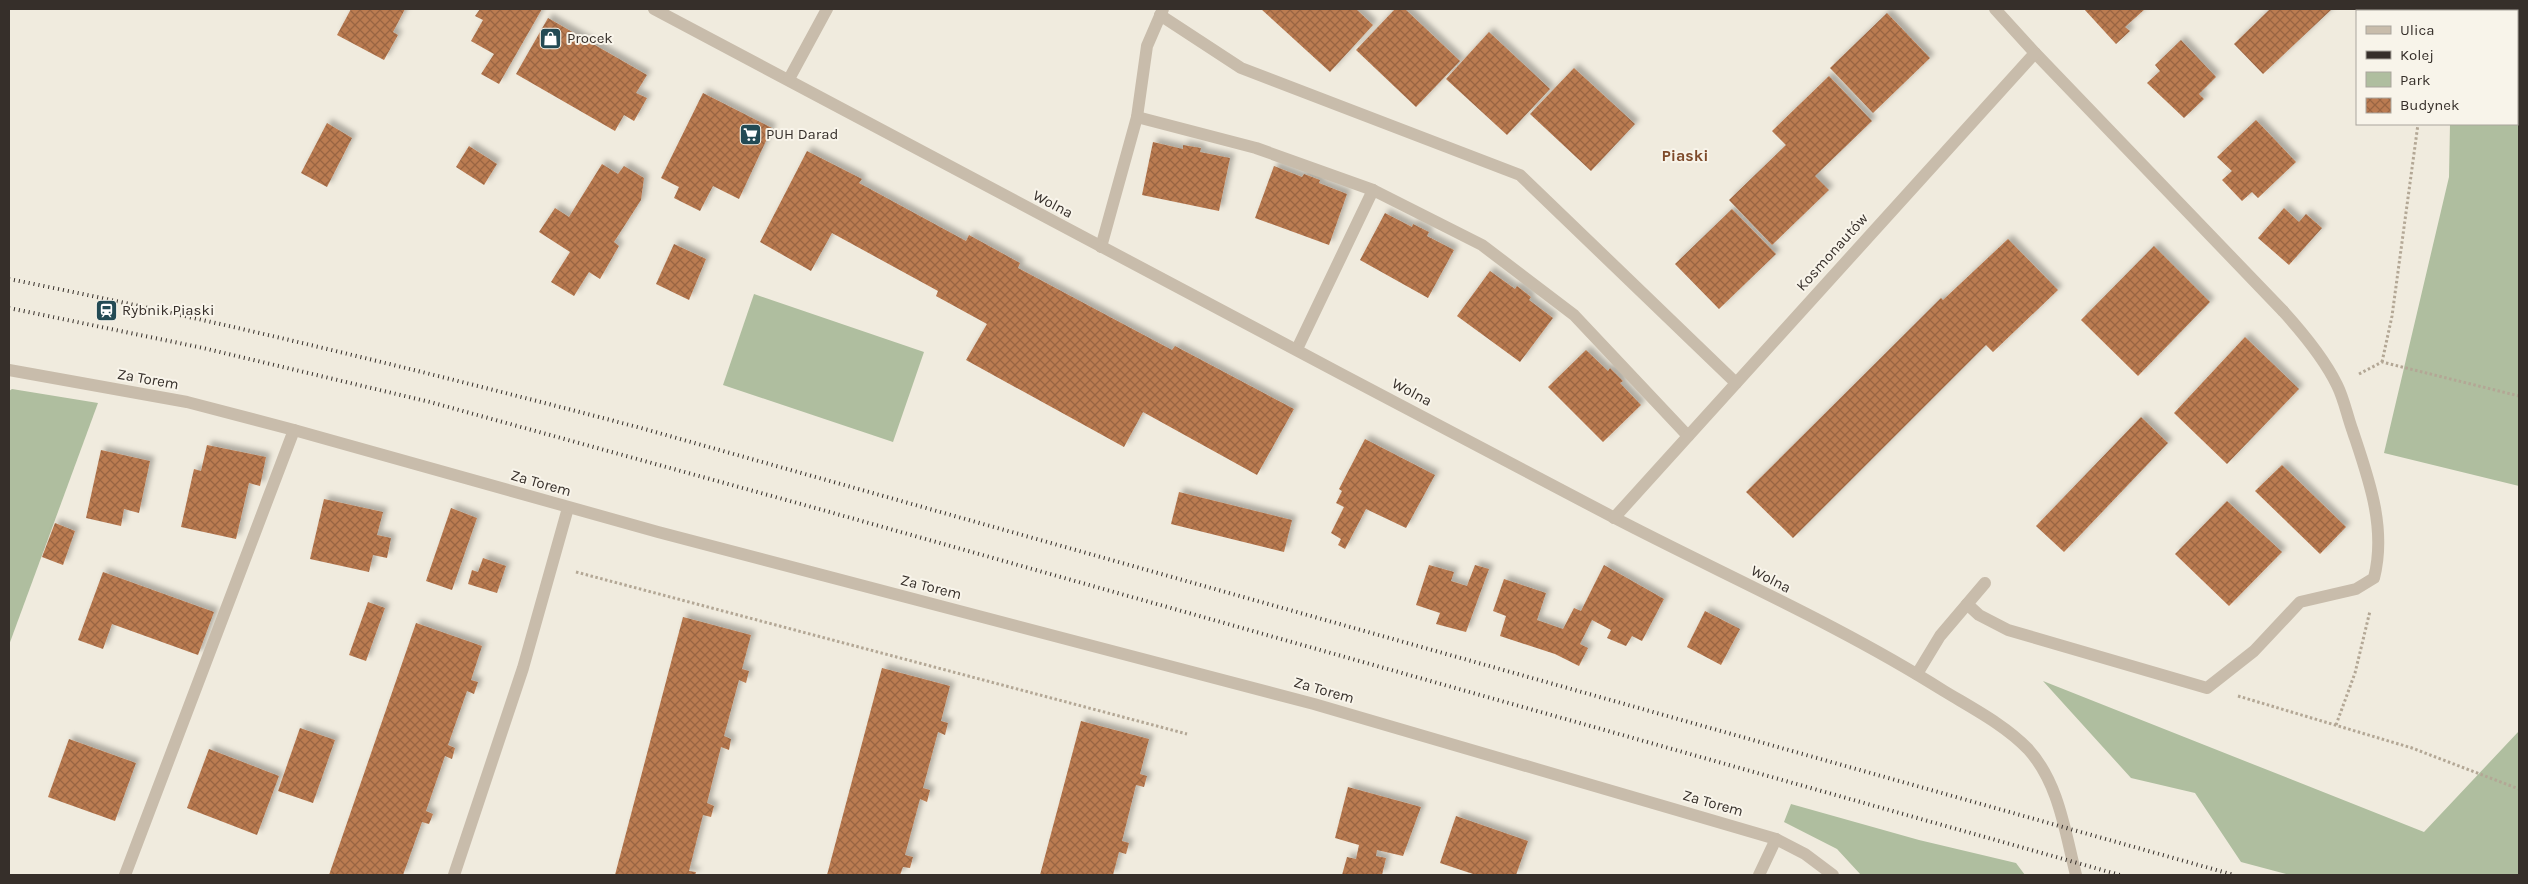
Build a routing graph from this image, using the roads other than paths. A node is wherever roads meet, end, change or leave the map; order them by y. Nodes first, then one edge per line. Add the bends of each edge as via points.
1 (654, 9) edge
2 (827, 9) edge
3 (1995, 9) edge
4 (1161, 12) edge
5 (2035, 53) junction
6 (789, 79) junction
7 (1137, 117) junction
8 (1373, 190) junction
9 (1101, 247) junction
10 (1297, 349) junction
11 (9, 370) edge
12 (1736, 383) junction
13 (294, 430) junction
14 (1688, 436) junction
15 (568, 508) junction
16 (1614, 518) junction
17 (1985, 583) dead end
18 (1967, 604) junction
19 (1917, 674) junction
20 (1776, 839) junction
21 (125, 875) edge
22 (454, 875) edge
23 (1759, 875) edge
24 (1833, 875) edge
25 (2076, 875) edge

1 - 6 street, Wolna
2 - 6 street
3 - 5 street
4 - 7 street via 1147,46
4 - 12 street via 1241,68 1520,175
5 - 12 street, Kosmonautów
5 - 18 street via 2300,330 2337,385 2365,466 2378,523 2379,557 2374,578 2356,588 2300,602 2254,651 2208,688 2008,630 1979,615
6 - 9 street, Wolna
7 - 8 street via 1256,148
7 - 9 street
8 - 10 street
8 - 14 street via 1482,245 1574,315
9 - 10 street, Wolna
10 - 16 street, Wolna
11 - 13 street, Za Torem via 187,402
12 - 14 street, Kosmonautów
13 - 15 street, Za Torem
13 - 21 street
14 - 16 street, Kosmonautów
15 - 20 street, Za Torem via 1314,704
15 - 22 street via 523,668
16 - 19 street, Wolna
17 - 18 street
18 - 19 street via 1940,636
19 - 25 street, Wolna via 1984,716 2028,749 2047,776 2054,793
20 - 23 street
20 - 24 street, Za Torem via 1805,854

